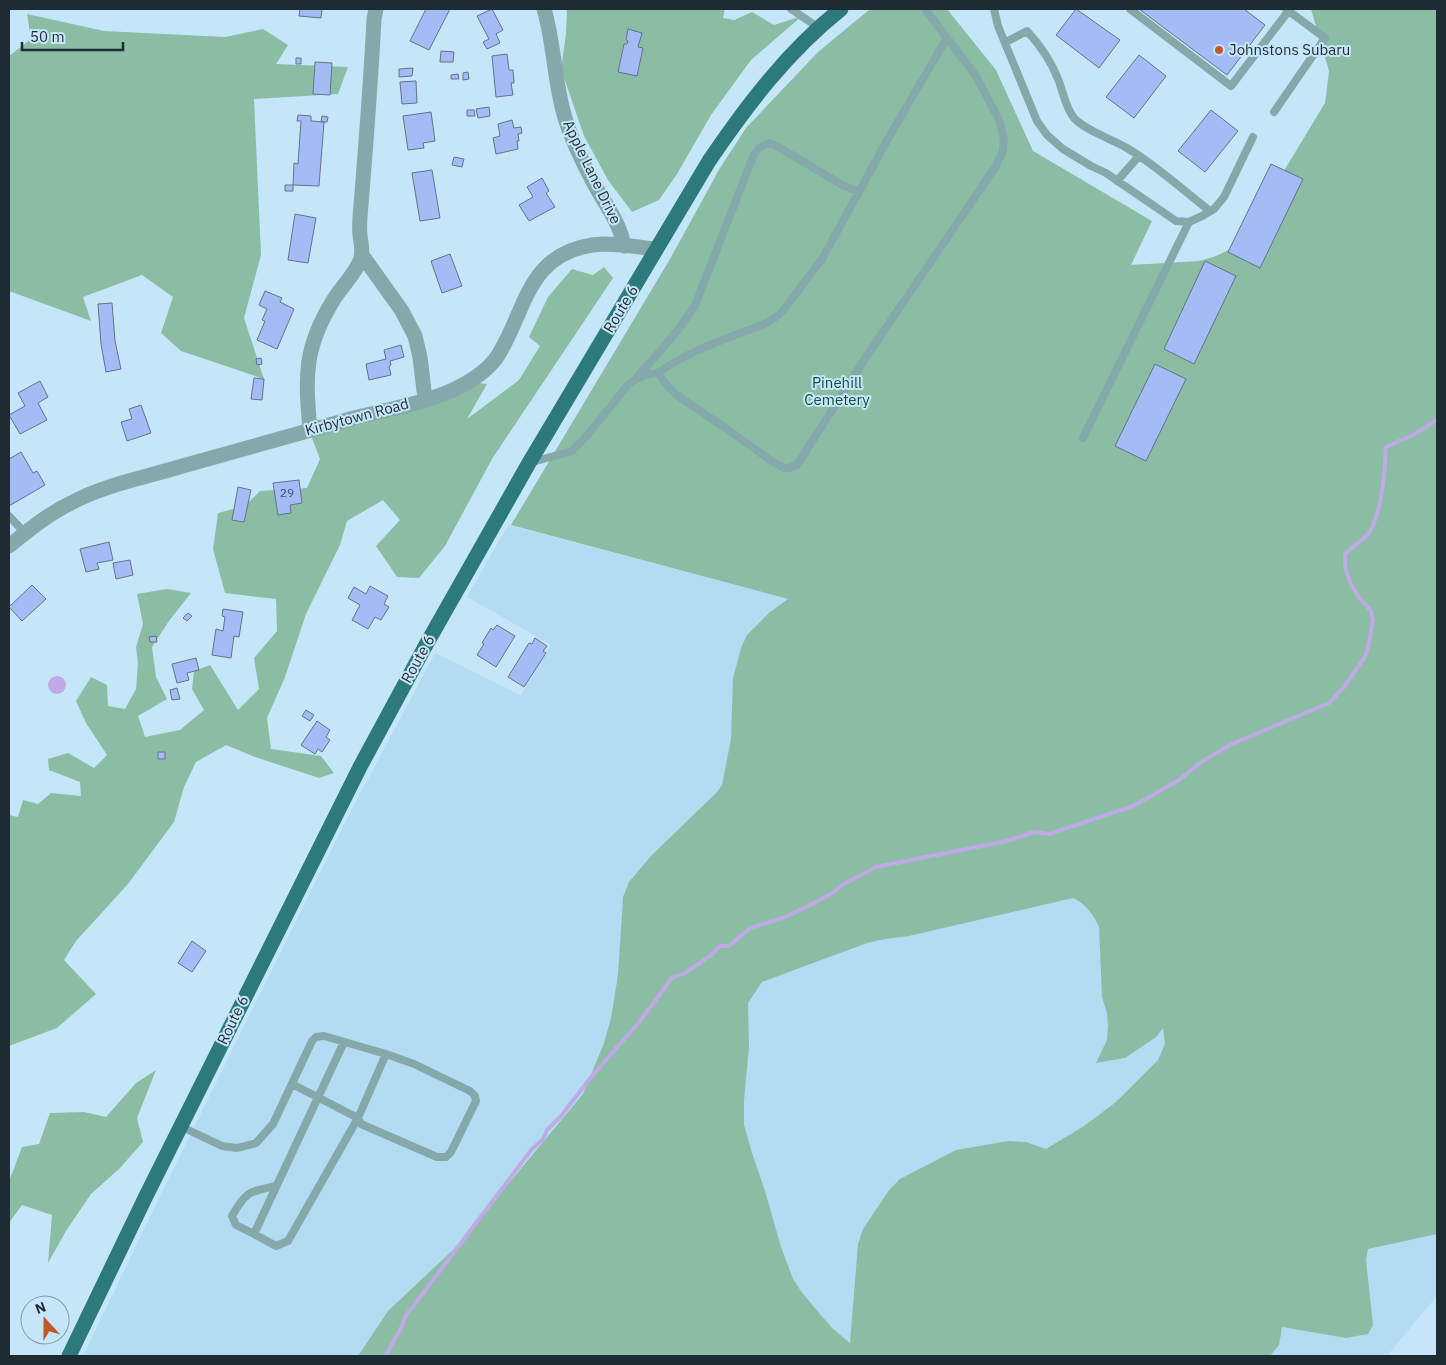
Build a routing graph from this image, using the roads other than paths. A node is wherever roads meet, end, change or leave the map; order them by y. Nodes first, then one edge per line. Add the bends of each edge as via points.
1 (376, 9) edge
2 (544, 9) edge
3 (791, 9) edge
4 (841, 9) edge
5 (925, 9) edge
6 (994, 9) edge
7 (1130, 9) edge
8 (1288, 9) edge
9 (819, 28) junction
10 (947, 38) junction
11 (1006, 42) junction
12 (1274, 112) dead end
13 (1253, 138) dead end
14 (1139, 156) junction
15 (1117, 181) junction
16 (859, 191) junction
17 (1210, 211) junction
18 (1189, 222) junction
19 (624, 246) junction
20 (656, 249) junction
21 (362, 255) junction
22 (658, 374) junction
23 (636, 379) junction
24 (424, 399) junction
25 (310, 430) junction
26 (1083, 438) dead end
27 (529, 464) junction
28 (9, 516) edge
29 (25, 533) junction
30 (9, 546) edge
31 (344, 1042) junction
32 (386, 1054) junction
33 (292, 1084) junction
34 (318, 1097) junction
35 (358, 1118) junction
36 (180, 1126) junction
37 (276, 1186) junction
38 (254, 1234) junction
39 (69, 1356) edge

1 - 21 street via 361,208
2 - 19 street, Apple Lane Drive via 567,123 622,234
3 - 9 lane
4 - 9 main road, Route 6
5 - 10 lane
6 - 11 lane
7 - 8 lane via 1231,86
8 - 12 lane via 1325,38
9 - 20 main road, Route 6 via 766,83 736,120
10 - 16 lane
10 - 22 lane via 983,87 1004,133 1003,151 797,465 784,468 770,460 681,398
11 - 14 lane via 1027,30 1048,58 1075,120
11 - 15 lane via 1038,121 1047,135
13 - 17 lane via 1224,197
14 - 15 lane
14 - 17 lane
15 - 18 lane via 1176,221
16 - 22 lane via 822,259 776,318 679,358
16 - 23 lane via 846,188 775,145 769,143 756,150 696,303 671,339
17 - 18 lane
18 - 26 lane
19 - 20 street, Kirbytown Road
19 - 24 street, Kirbytown Road via 600,244 578,248 550,263 530,287 504,344 486,370 455,389
20 - 27 main road, Route 6
21 - 24 street via 402,311 415,336
21 - 25 street via 316,330 308,361
22 - 23 lane via 651,373
23 - 27 lane via 572,451
24 - 25 street, Kirbytown Road
25 - 29 street, Kirbytown Road via 96,492 53,512
27 - 36 main road, Route 6 via 426,643 361,765
28 - 29 lane
29 - 30 street, Kirbytown Road
31 - 32 lane
31 - 33 lane via 316,1037
31 - 34 lane
32 - 35 lane
32 - 35 lane via 470,1091 476,1101 446,1157 437,1157 361,1124
33 - 34 lane
33 - 36 lane via 274,1124 256,1143 237,1148 222,1146
34 - 35 lane
34 - 37 lane
35 - 38 lane via 288,1242 276,1246
36 - 39 main road, Route 6
37 - 38 lane
37 - 38 lane via 254,1191 242,1199 232,1216 236,1225

